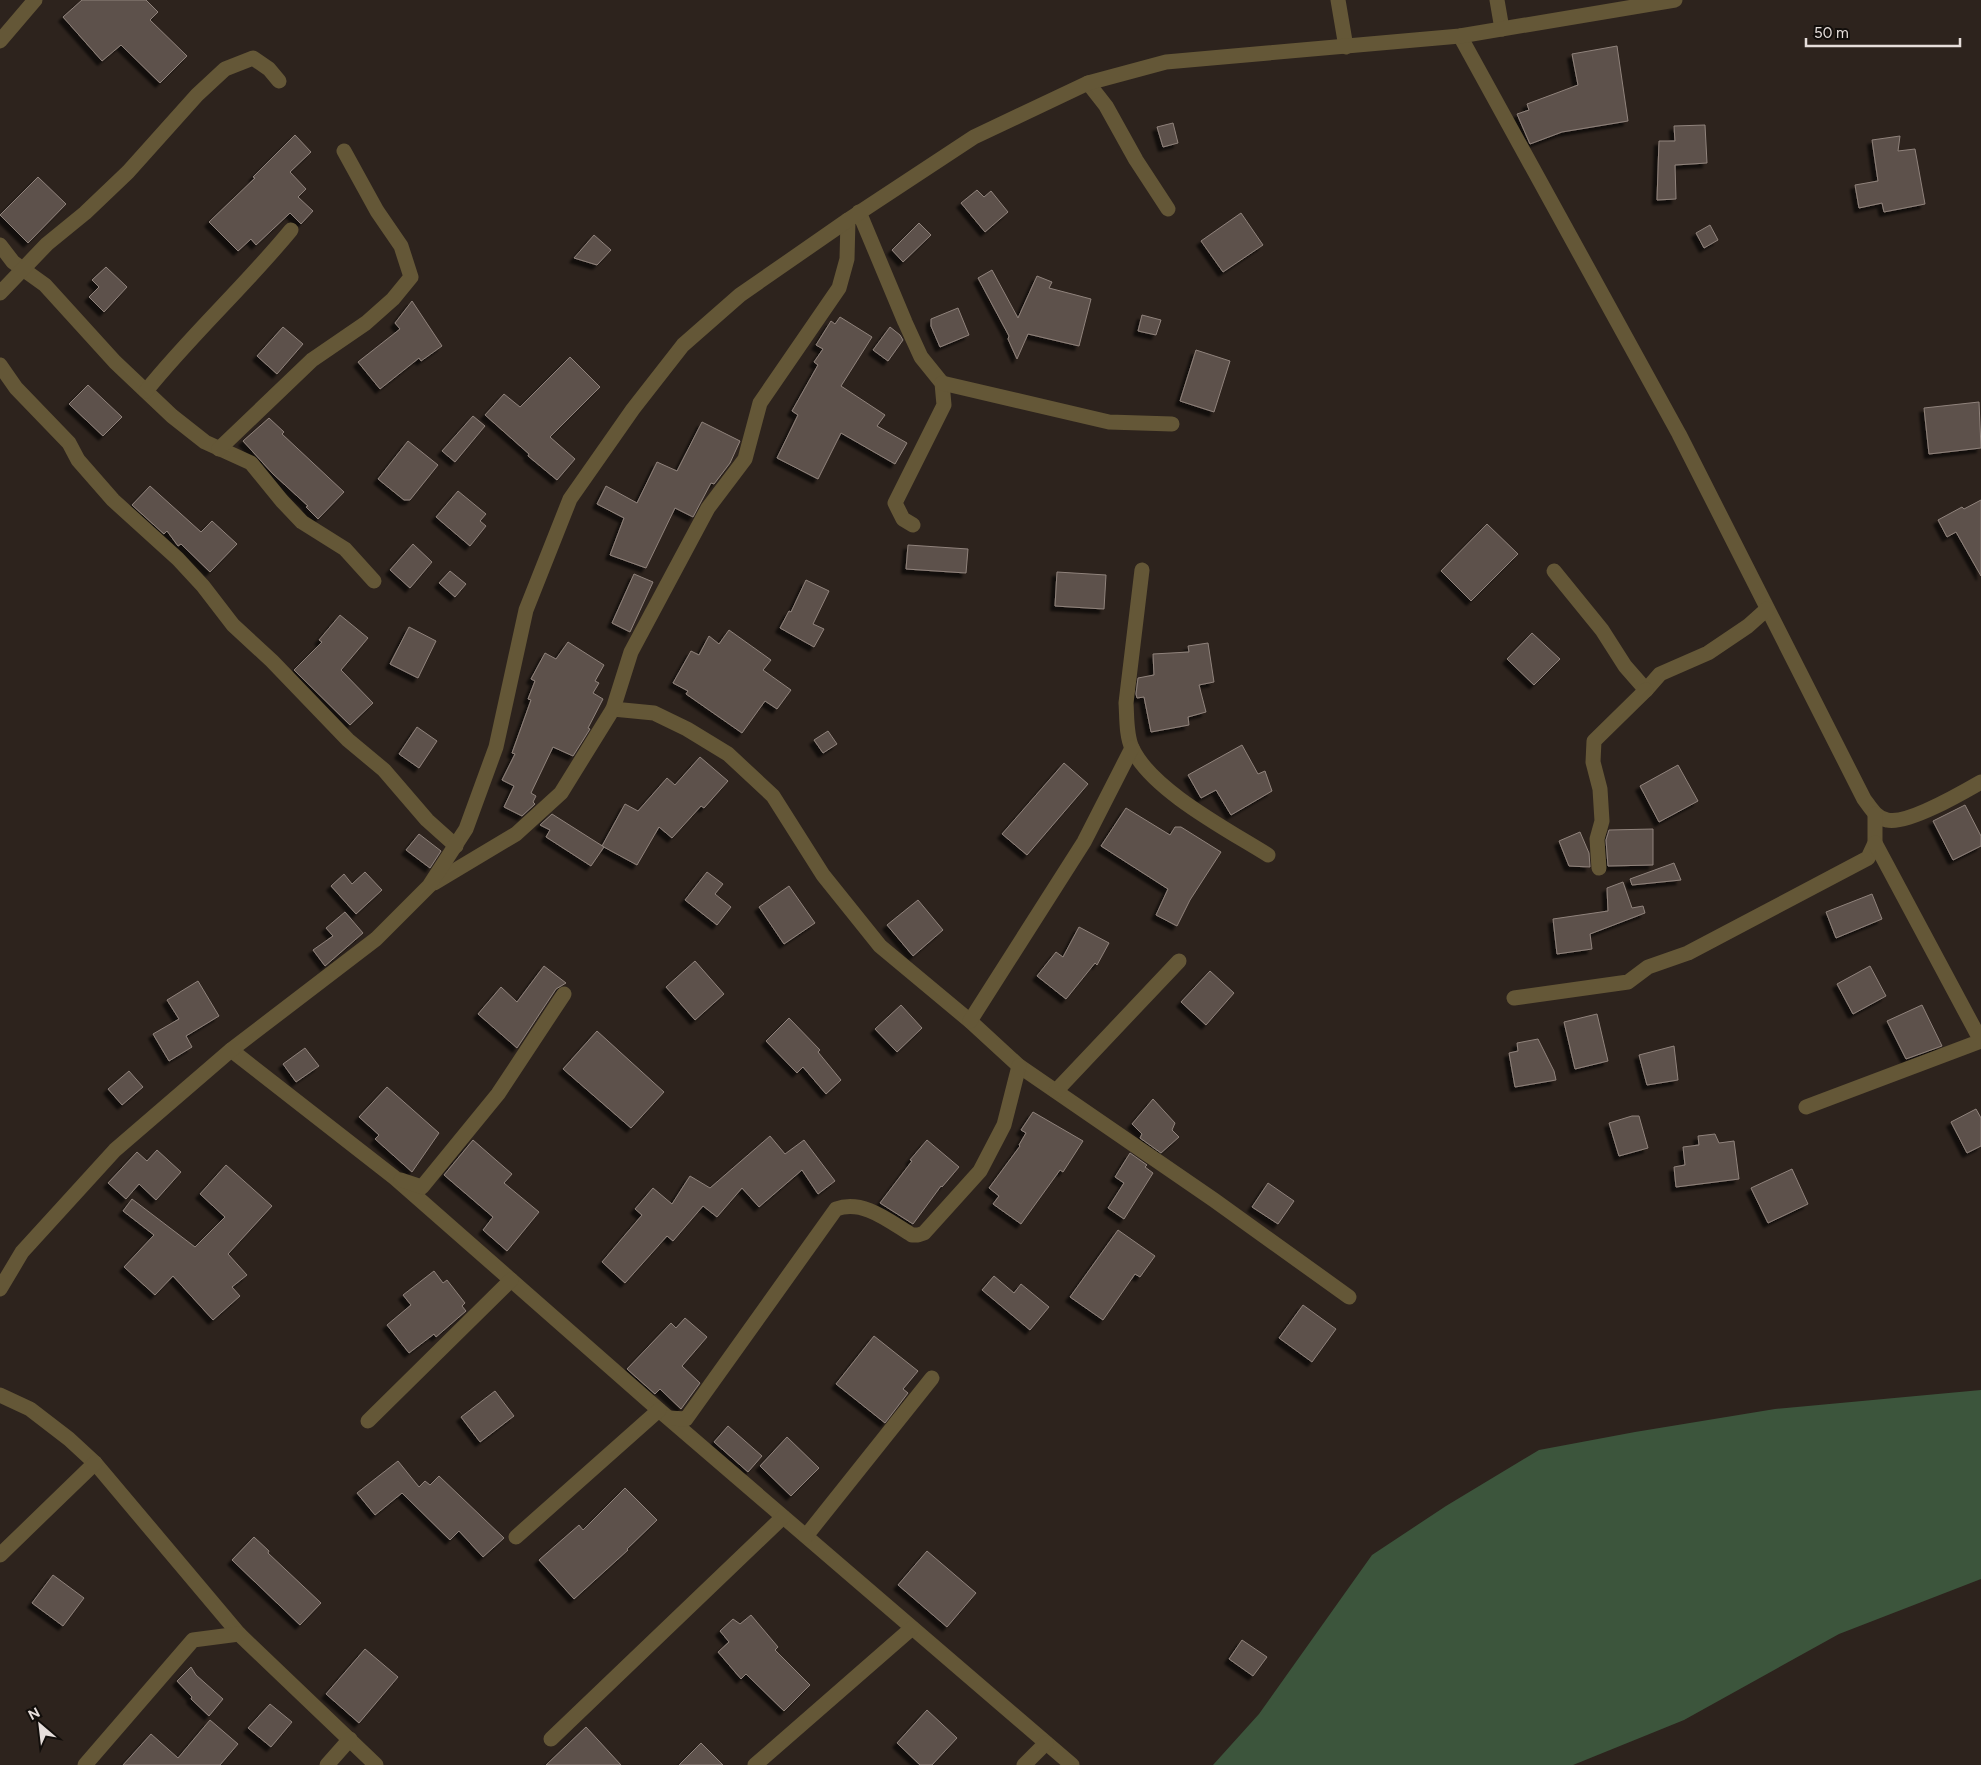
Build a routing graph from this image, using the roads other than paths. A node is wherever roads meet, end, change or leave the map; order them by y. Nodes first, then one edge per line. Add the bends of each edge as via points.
1 (35, 0) edge
2 (1338, 0) edge
3 (1497, 0) edge
4 (1674, 0) edge
5 (1502, 29) junction
6 (1460, 36) junction
7 (0, 41) edge
8 (1346, 46) junction
9 (279, 81) dead end
10 (1088, 83) junction
11 (344, 152) dead end
12 (1168, 209) dead end
13 (853, 216) junction
14 (291, 230) dead end
15 (0, 245) edge
16 (23, 269) junction
17 (0, 294) edge
18 (0, 365) edge
19 (942, 383) junction
20 (146, 391) junction
21 (1172, 424) dead end
22 (219, 449) junction
23 (913, 524) dead end
24 (1142, 570) dead end
25 (1554, 570) dead end
26 (374, 581) dead end
27 (1767, 609) junction
28 (1646, 690) junction
29 (614, 709) junction
30 (1132, 748) junction
31 (1981, 782) edge
32 (1875, 814) junction
33 (1875, 843) junction
34 (456, 846) junction
35 (1268, 855) dead end
36 (1599, 868) dead end
37 (429, 886) junction
38 (1179, 961) dead end
39 (564, 994) dead end
40 (1514, 998) dead end
41 (970, 1020) junction
42 (231, 1050) junction
43 (1019, 1066) junction
44 (1056, 1091) junction
45 (1806, 1107) dead end
46 (395, 1178) junction
47 (511, 1280) junction
48 (0, 1289) edge
49 (1349, 1297) dead end
50 (932, 1378) dead end
51 (0, 1394) edge
52 (664, 1414) junction
53 (368, 1421) dead end
54 (95, 1463) junction
55 (783, 1516) junction
56 (806, 1536) junction
57 (516, 1537) dead end
58 (0, 1555) edge
59 (912, 1628) junction
60 (239, 1634) junction
61 (350, 1739) junction
62 (551, 1739) dead end
63 (1046, 1743) junction
64 (85, 1765) edge
65 (327, 1765) edge
66 (376, 1765) edge
67 (755, 1765) edge
68 (1024, 1765) edge
69 (1072, 1765) edge

1 - 7 street
2 - 8 street
3 - 5 street
4 - 5 street
5 - 6 street
6 - 8 street
6 - 27 street via 1679,434
8 - 10 street via 1166,62
9 - 16 street via 253,58 225,68 128,172
10 - 12 street via 1106,106
10 - 13 street via 974,137
11 - 22 street via 401,246 410,277 393,299 366,323 312,360
13 - 19 street via 921,357
13 - 29 street via 839,288 760,403 744,459 708,508 662,592 631,652
13 - 34 street via 740,295 683,346 633,409 570,499 526,610 496,747 466,828
14 - 20 street
15 - 16 street
16 - 17 street
16 - 20 street via 45,286
18 - 34 street via 16,388 69,443 78,460 113,500 178,559 233,625 272,660 348,740 384,770 427,820
19 - 21 street via 1109,422
19 - 23 street via 944,405 895,503 903,519
20 - 22 street via 172,416
22 - 26 street via 252,463 302,522 345,549
24 - 30 street via 1126,702
25 - 28 street
27 - 28 street via 1708,653 1660,674
27 - 32 street via 1864,799
28 - 36 street via 1594,741 1592,762 1600,789 1602,821 1597,839
29 - 37 street via 561,793 516,834
29 - 41 street via 654,713 728,754 773,796 823,875 880,946
30 - 35 street via 1150,773 1183,802
30 - 41 street via 1084,842
31 - 32 street via 1902,821 1886,820
32 - 33 street
33 - 40 street via 1868,858 1688,954 1648,967 1628,982
33 - 45 street via 1981,1041
34 - 37 street
37 - 42 street via 376,939
38 - 44 street
39 - 46 street via 498,1094 422,1187
41 - 43 street
42 - 46 street
42 - 48 street via 115,1150 22,1252
43 - 44 street
43 - 52 street via 1004,1124 980,1171 924,1233 912,1234 854,1205 836,1209 686,1419
44 - 49 street
46 - 47 street
47 - 52 street
47 - 53 street
50 - 56 street
51 - 54 street via 30,1409
52 - 55 street
52 - 57 street
54 - 58 street
54 - 60 street
55 - 56 street
55 - 62 street
56 - 59 street
59 - 63 street
59 - 67 street
60 - 61 street
60 - 64 street via 194,1640
61 - 65 street
61 - 66 street
63 - 68 street
63 - 69 street

